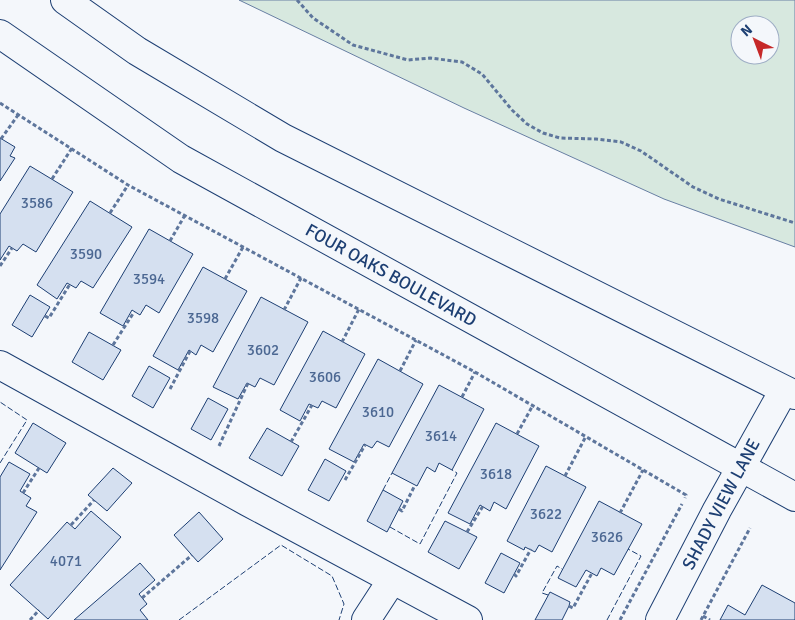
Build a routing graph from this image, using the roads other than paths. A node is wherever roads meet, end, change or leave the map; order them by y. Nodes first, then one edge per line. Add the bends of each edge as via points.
1 (65, 0) edge
2 (0, 34) edge
3 (0, 365) edge
4 (790, 392) edge
5 (740, 468) junction
6 (795, 497) edge
7 (392, 580) junction
8 (366, 620) edge
9 (468, 620) edge
10 (660, 620) edge

1 - 4 street via 137,52 283,138
2 - 5 street, FOUR OAKS BOULEVARD via 181,159
3 - 7 street
4 - 5 street, SHADY VIEW LANE
5 - 6 street, FOUR OAKS BOULEVARD
5 - 10 street, SHADY VIEW LANE
7 - 8 street
7 - 9 street

